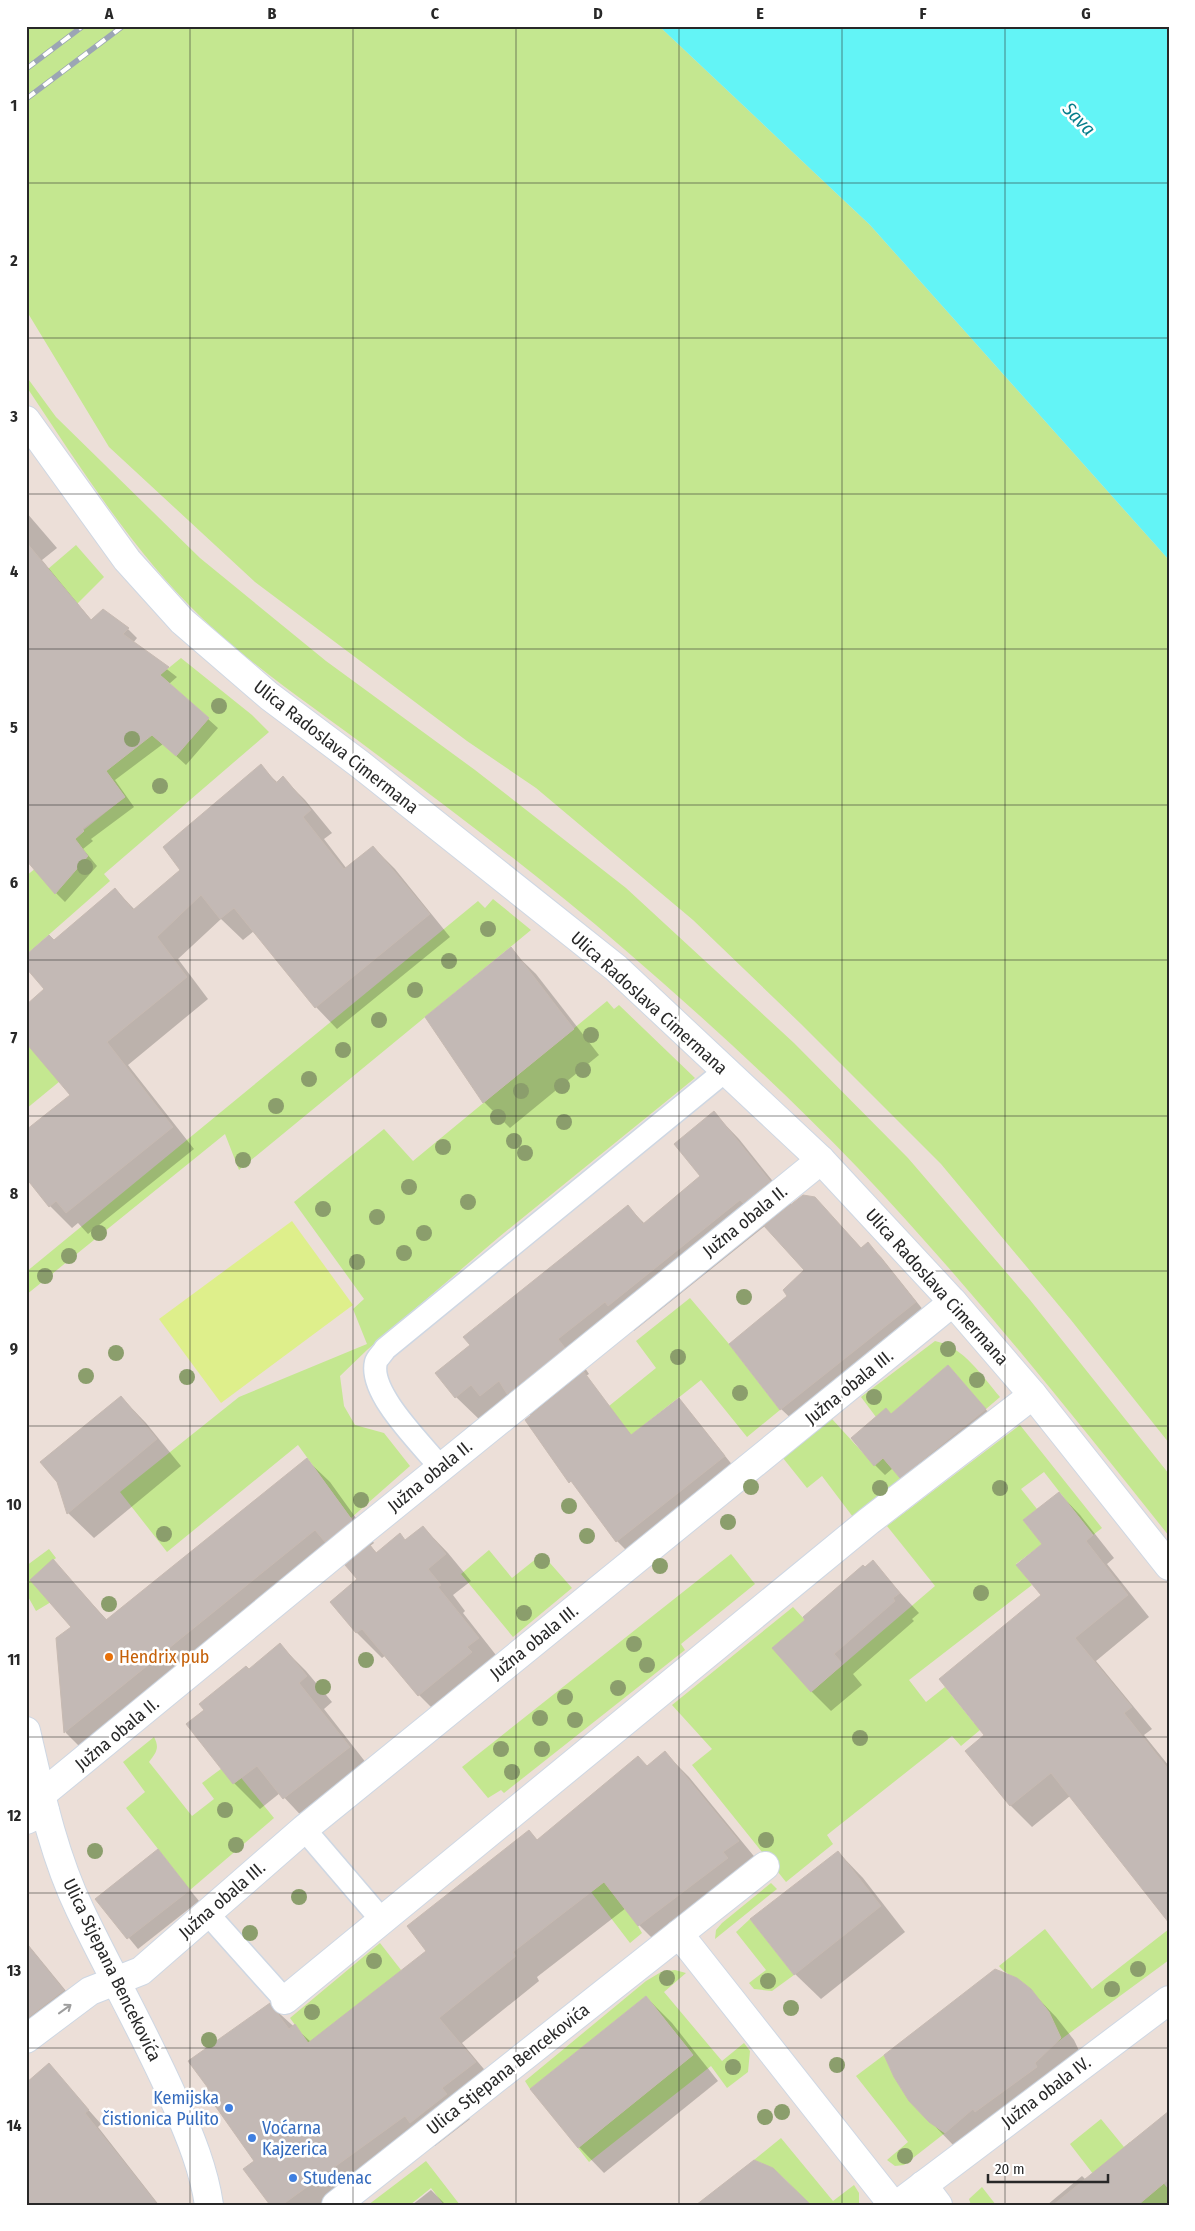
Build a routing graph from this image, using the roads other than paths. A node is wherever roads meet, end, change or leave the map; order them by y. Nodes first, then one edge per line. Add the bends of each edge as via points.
1 (29, 432) edge
2 (725, 1070) junction
3 (821, 1160) junction
4 (953, 1302) junction
5 (1033, 1395) junction
6 (441, 1468) junction
7 (1169, 1566) edge
8 (26, 1732) edge
9 (38, 1809) edge
10 (304, 1829) junction
11 (765, 1866) dead end
12 (208, 1913) junction
13 (380, 1920) junction
14 (679, 1934) junction
15 (116, 1980) junction
16 (285, 2000) joint
17 (1169, 2000) edge
18 (26, 2039) edge
19 (931, 2195) edge
20 (209, 2205) edge
21 (336, 2205) edge
22 (892, 2205) edge
23 (897, 2205) edge

1 - 2 street, Ulica Radoslava Cimermana via 127,560 182,620 269,696 616,968
2 - 3 street, Ulica Radoslava Cimermana
2 - 6 lane via 385,1350 376,1361 376,1378 384,1398
3 - 4 street, Ulica Radoslava Cimermana
3 - 6 street, Južna obala II.
4 - 5 street, Ulica Radoslava Cimermana
4 - 10 street, Južna obala III.
5 - 7 street, Ulica Radoslava Cimermana
5 - 13 street via 869,1521
6 - 9 street, Južna obala II.
8 - 9 street, Ulica Stjepana Bencekovića
9 - 15 street, Ulica Stjepana Bencekovića via 79,1908
10 - 12 street, Južna obala III.
10 - 13 lane
11 - 14 street, Ulica Stjepana Bencekovića
12 - 15 street, Južna obala III. via 141,1971
12 - 16 lane
13 - 16 street
14 - 21 street, Ulica Stjepana Bencekovića
14 - 22 street
18 -> 15 street, Južna obala III. via 90,1991
15 - 20 street, Ulica Stjepana Bencekovića via 187,2130
17 - 19 street, Južna obala IV.
19 - 23 street, Južna obala IV.

